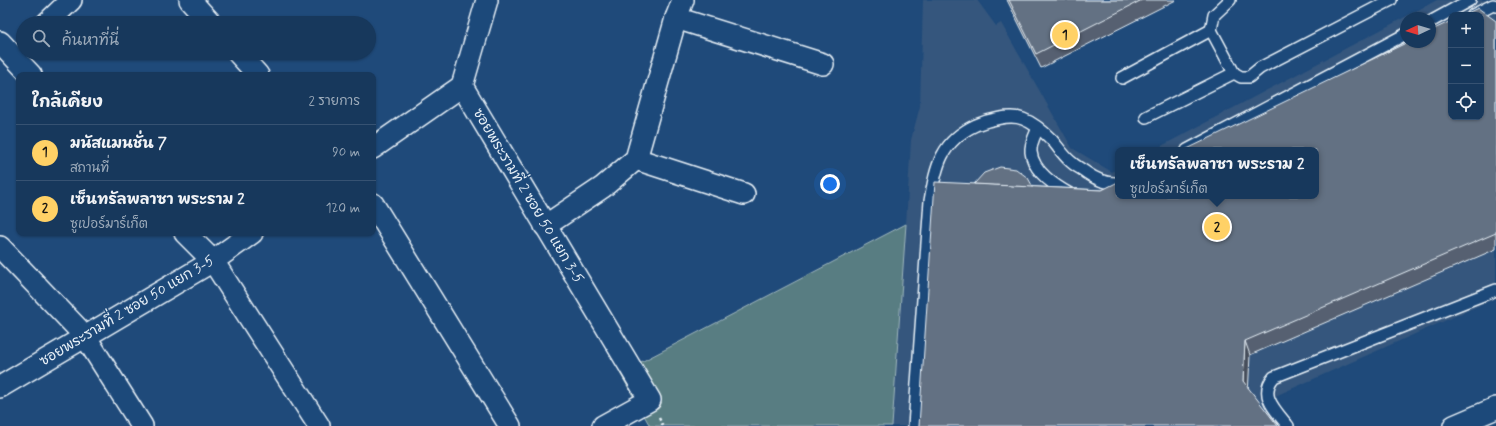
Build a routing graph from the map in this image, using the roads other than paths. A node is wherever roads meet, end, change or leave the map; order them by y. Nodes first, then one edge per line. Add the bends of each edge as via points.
1 (71, 0) edge
2 (190, 0) edge
3 (487, 0) edge
4 (1230, 0) edge
5 (1391, 0) edge
6 (1470, 0) edge
7 (1496, 6) edge
8 (680, 9) edge
9 (1479, 12) edge
10 (54, 16) edge
11 (205, 16) edge
12 (1436, 19) edge
13 (1211, 30) junction
14 (1400, 37) edge
15 (16, 60) edge
16 (243, 60) edge
17 (823, 64) dead end
18 (28, 72) edge
19 (252, 72) edge
20 (1234, 73) junction
21 (1122, 78) dead end
22 (462, 86) junction
23 (1146, 117) dead end
24 (1038, 128) junction
25 (376, 146) edge
26 (1194, 147) edge
27 (636, 159) junction
28 (1115, 184) edge
29 (744, 194) dead end
30 (1077, 196) edge
31 (376, 209) edge
32 (545, 226) junction
33 (188, 236) edge
34 (248, 236) edge
35 (0, 247) edge
36 (212, 261) junction
37 (1496, 290) edge
38 (85, 336) junction
39 (0, 387) edge
40 (1496, 408) edge
41 (142, 426) edge
42 (318, 426) edge
43 (510, 426) edge
44 (603, 426) edge
45 (914, 426) edge
46 (1288, 426) edge
47 (1454, 426) edge

1 - 10 street
2 - 11 street
3 - 22 street
4 - 13 lane via 1214,15
5 - 20 lane via 1260,68 1249,77 1241,77
6 - 12 lane
7 - 9 lane
8 - 17 street
8 - 27 street
13 - 20 lane
13 - 21 lane
14 - 26 lane
15 - 18 street
16 - 19 street
20 - 23 lane
22 - 25 street
22 - 32 street, ซอยพระรามที่ 2 ซอย 50 แยก 3-5
24 - 28 lane via 1069,161 1101,182
24 - 30 lane via 1032,141 1034,161 1044,176 1057,187
24 - 45 lane via 1022,118 1001,117 977,125 952,140 938,165 930,201
27 - 29 street
27 - 32 street via 603,187
31 - 43 street
32 - 44 street, ซอยพระรามที่ 2 ซอย 50 แยก 3-5 via 650,400
33 - 36 street
34 - 36 street, ซอยพระรามที่ 2 ซอย 50 แยก 3-5
35 - 38 street
36 - 38 street, ซอยพระรามที่ 2 ซอย 50 แยก 3-5
36 - 42 street
37 - 46 lane via 1274,377 1267,392 1270,403
38 - 39 street, ซอยพระรามที่ 2 ซอย 50 แยก 3-5
38 - 41 street
40 - 47 street

